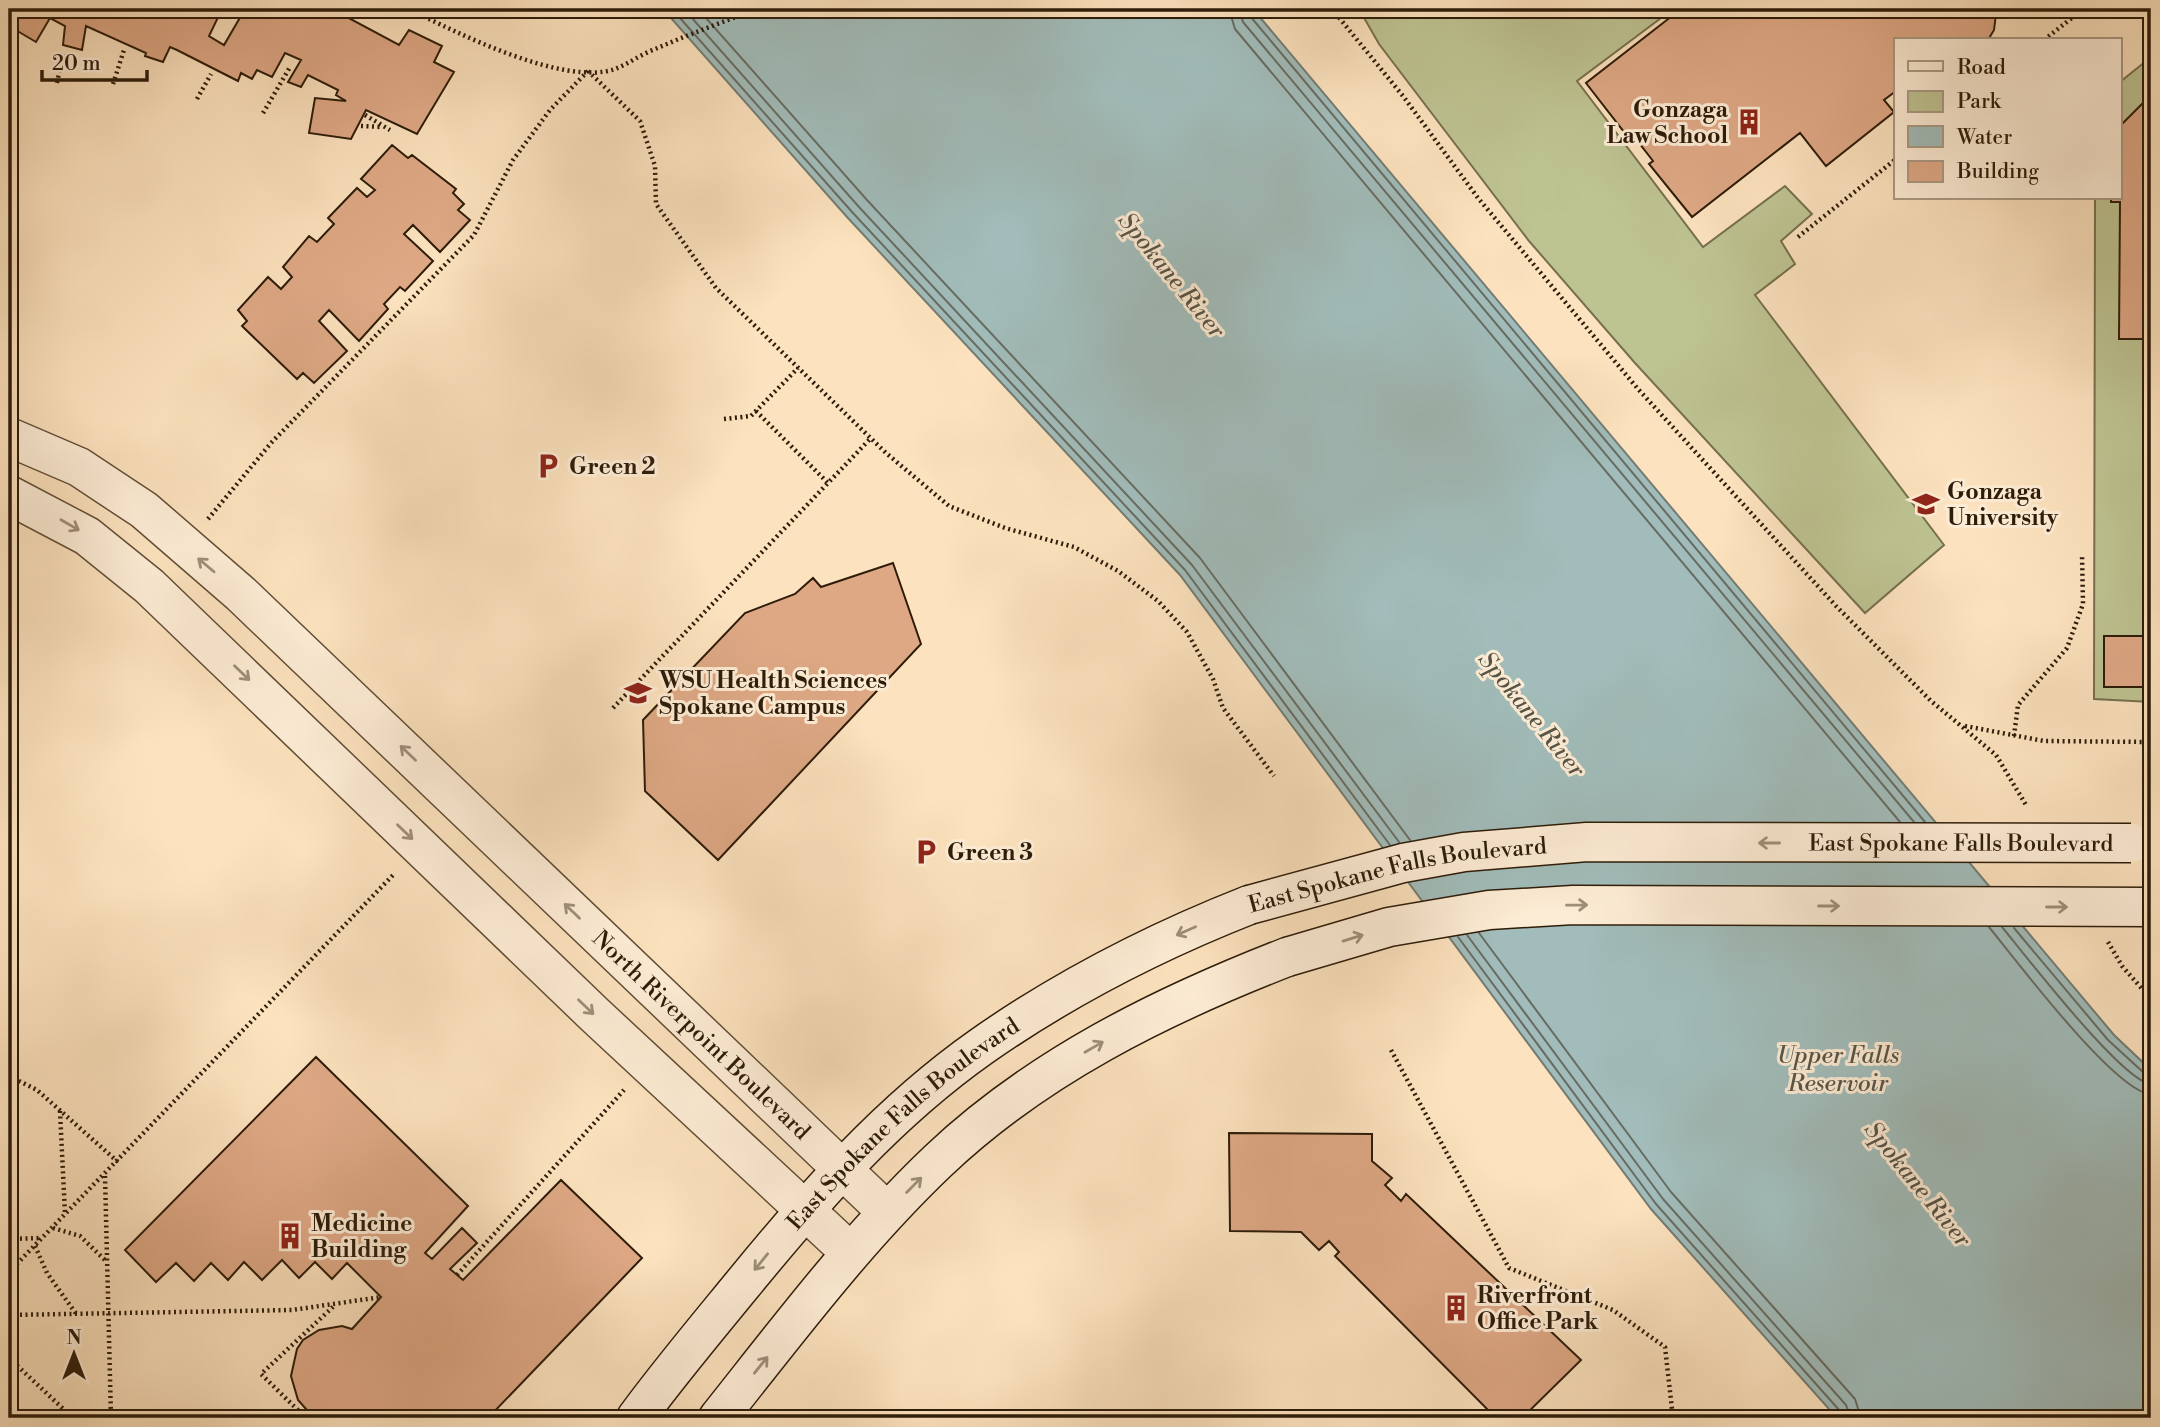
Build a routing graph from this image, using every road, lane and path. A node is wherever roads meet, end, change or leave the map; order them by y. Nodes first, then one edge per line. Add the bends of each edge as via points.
1 (409, 9) edge
2 (757, 9) edge
3 (1332, 9) edge
4 (2084, 9) edge
5 (2076, 11) edge
6 (15, 36) dead end
7 (2046, 38) edge
8 (124, 50) dead end
9 (62, 52) dead end
10 (9, 53) edge
11 (290, 67) dead end
12 (588, 71) junction
13 (211, 74) dead end
14 (57, 83) dead end
15 (113, 84) dead end
16 (197, 99) dead end
17 (263, 113) dead end
18 (365, 115) dead end
19 (361, 126) dead end
20 (383, 127) junction
21 (390, 130) dead end
22 (1894, 161) edge
23 (1798, 237) dead end
24 (798, 368) junction
25 (756, 411) junction
26 (724, 419) dead end
27 (9, 437) edge
28 (870, 438) junction
29 (828, 483) junction
30 (9, 495) edge
31 (208, 519) dead end
32 (2082, 554) dead end
33 (241, 594) junction
34 (203, 635) junction
35 (613, 708) dead end
36 (1960, 725) junction
37 (2014, 736) junction
38 (2151, 742) edge
39 (1274, 776) dead end
40 (2027, 808) dead end
41 (2141, 844) edge
42 (421, 847) junction
43 (519, 859) junction
44 (2151, 907) edge
45 (493, 917) junction
46 (2101, 932) dead end
47 (2151, 999) edge
48 (1391, 1050) dead end
49 (9, 1076) edge
50 (625, 1090) dead end
51 (60, 1110) junction
52 (118, 1162) junction
53 (840, 1169) junction
54 (105, 1175) junction
55 (804, 1209) junction
56 (887, 1212) junction
57 (65, 1215) junction
58 (53, 1228) junction
59 (42, 1238) junction
60 (9, 1239) edge
61 (35, 1246) junction
62 (850, 1252) junction
63 (108, 1263) junction
64 (9, 1272) edge
65 (457, 1275) dead end
66 (381, 1297) dead end
67 (335, 1304) junction
68 (110, 1314) junction
69 (9, 1315) edge
70 (77, 1315) junction
71 (9, 1357) edge
72 (73, 1418) edge
73 (111, 1418) edge
74 (306, 1418) edge
75 (636, 1418) edge
76 (718, 1418) edge
77 (1673, 1418) edge

1 - 12 path via 494,49 533,62
2 - 12 path via 613,70
3 - 36 path via 1478,198 1638,389 1836,606
4 - 5 path
5 - 7 path
6 - 10 path
8 - 15 path
9 - 14 path
11 - 17 path
12 - 24 path via 640,121 655,166 656,204 680,238 716,288
12 - 31 path via 550,110 513,160 474,235 271,443
13 - 16 path
18 - 20 path
19 - 20 path
20 - 21 path
22 - 23 path
24 - 25 path
24 - 28 path
25 - 26 path via 751,416
25 - 29 path
33 -> 27 main road, North Riverpoint Boulevard via 144,510 79,467
28 - 29 path
28 - 39 path via 950,506 1005,528 1074,547 1118,571 1158,601 1187,632 1223,708
29 - 35 path
30 -> 34 main road via 77,530 119,559
32 - 37 path via 2083,604 2067,648 2018,705
33 - 34 main road
43 -> 33 main road, North Riverpoint Boulevard
34 -> 42 main road
36 - 37 path
36 - 40 path via 1996,755
37 - 38 path via 2044,741
41 -> 53 main road, East Spokane Falls Boulevard, bridge via 1587,842 1527,845 1403,863 1249,905 1088,979 1001,1033 900,1112
42 - 45 main road
42 - 52 path
43 - 45 main road
53 -> 43 main road, North Riverpoint Boulevard
56 -> 44 main road, East Spokane Falls Boulevard, bridge via 940,1159 994,1115 1068,1062 1156,1012 1287,957 1389,927 1537,907
45 -> 55 main road
46 - 47 path via 2122,966
48 - 77 path via 1509,1268 1613,1310 1665,1348
49 - 51 path via 37,1090
50 - 65 path
51 - 52 path
51 - 57 path
52 - 54 path
53 - 55 main road, East Spokane Falls Boulevard
53 - 56 main road, North Riverpoint Boulevard
54 - 57 path
54 - 63 path
55 - 62 main road
55 -> 75 main road, East Spokane Falls Boulevard
56 - 62 main road, East Spokane Falls Boulevard
57 - 58 path
58 - 59 path
58 - 63 path via 80,1236
59 - 60 path
59 - 61 path
61 - 64 path
61 - 70 path via 47,1273
76 -> 62 main road, East Spokane Falls Boulevard
63 - 68 path
66 - 67 path
67 - 68 path via 292,1310
67 - 74 path via 261,1374
68 - 70 path
68 - 73 path
69 - 70 path
71 - 72 path

